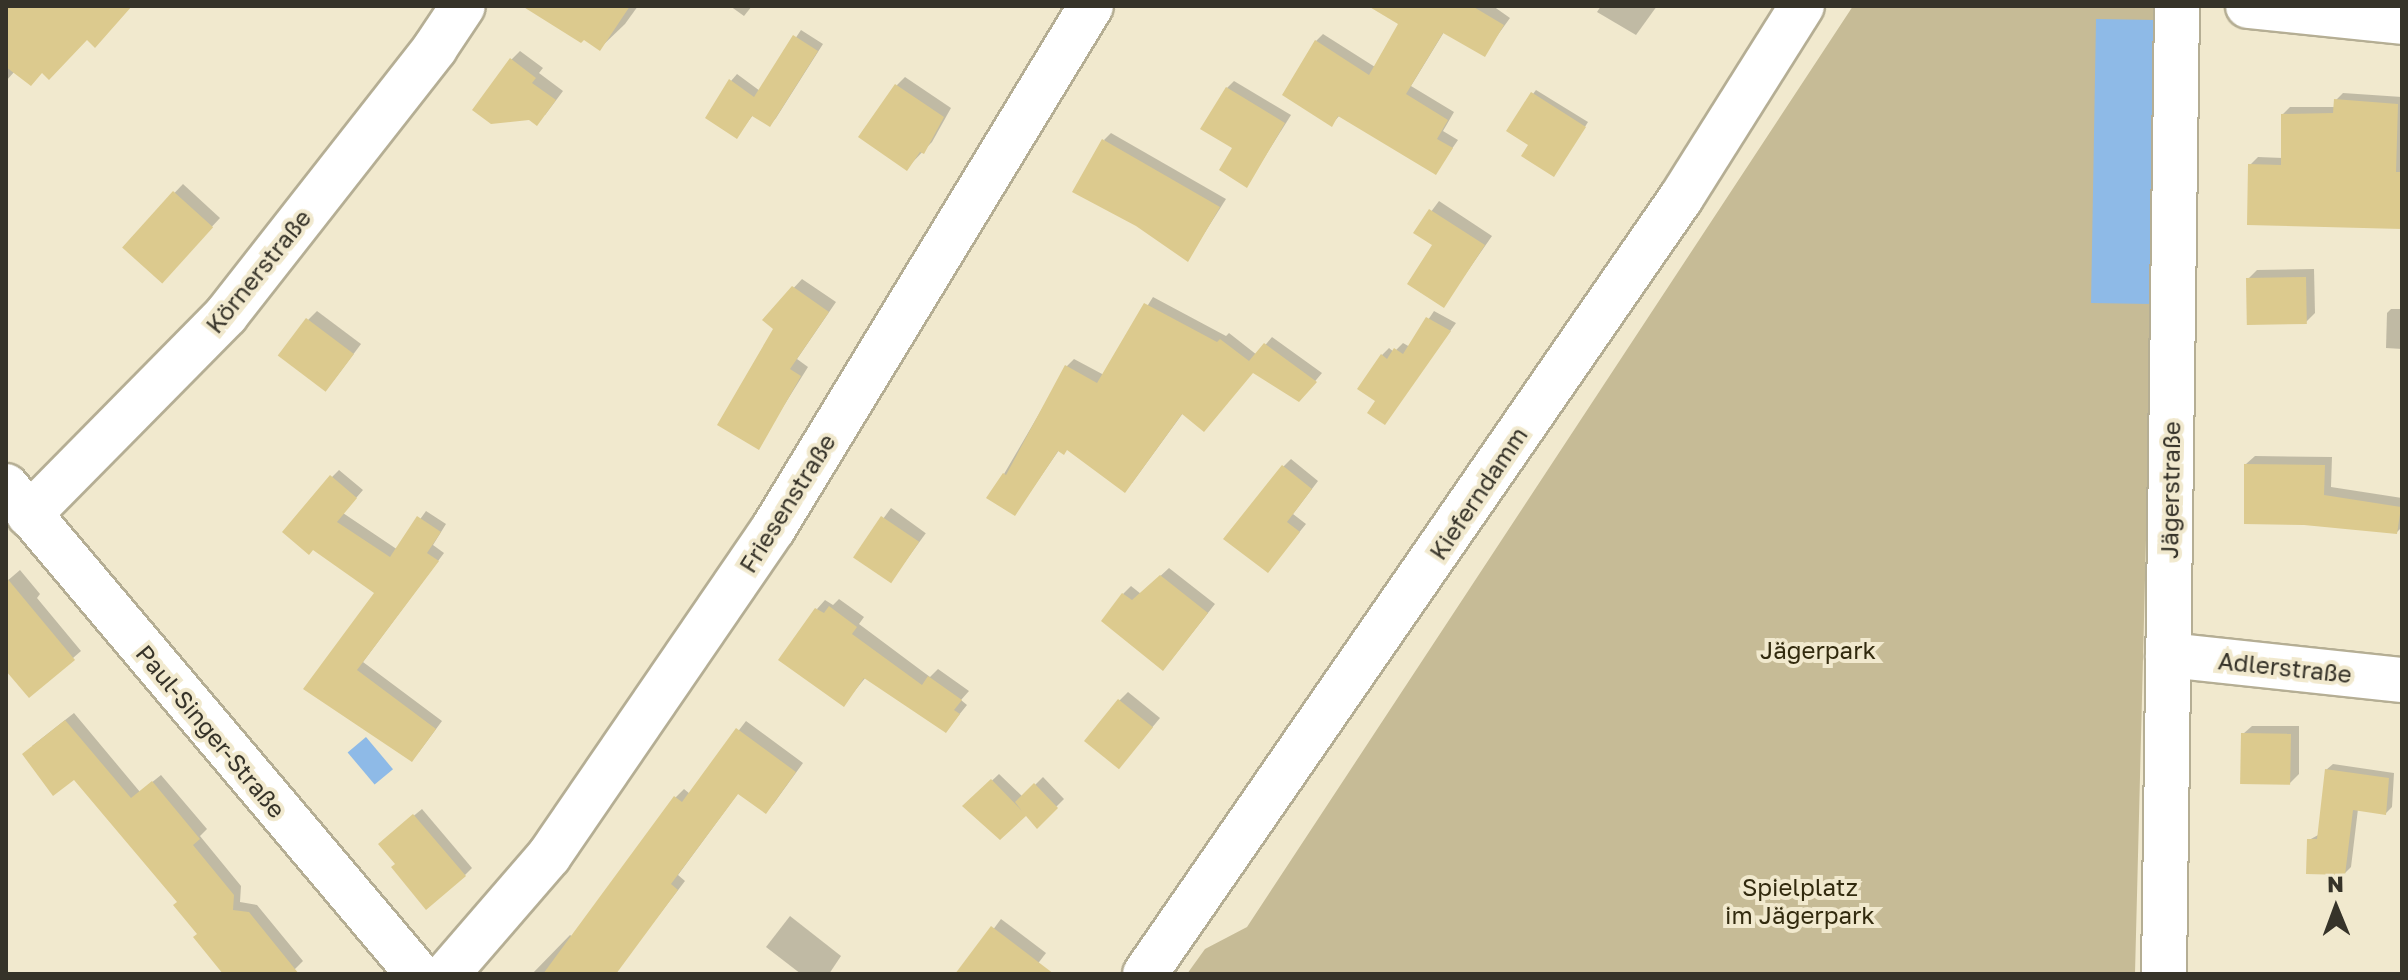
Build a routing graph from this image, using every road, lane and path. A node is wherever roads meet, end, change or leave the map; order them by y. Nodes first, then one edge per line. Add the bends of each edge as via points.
1 (463, 6) edge
2 (1091, 6) edge
3 (1802, 6) edge
4 (2177, 6) edge
5 (2248, 6) edge
6 (2402, 22) edge
7 (18, 500) edge
8 (2168, 655) junction
9 (2402, 680) edge
10 (418, 974) edge
11 (447, 974) edge
12 (1145, 974) edge
13 (2164, 974) edge

1 - 7 street, Körnerstraße via 226,315
2 - 11 street, Friesenstraße via 773,529 549,856
3 - 12 street, Kieferndamm via 1681,198
4 - 8 street, Jägerstraße
5 - 6 street
7 - 10 street, Paul-Singer-Straße
8 - 9 street, Adlerstraße
8 - 13 street, Jägerstraße

